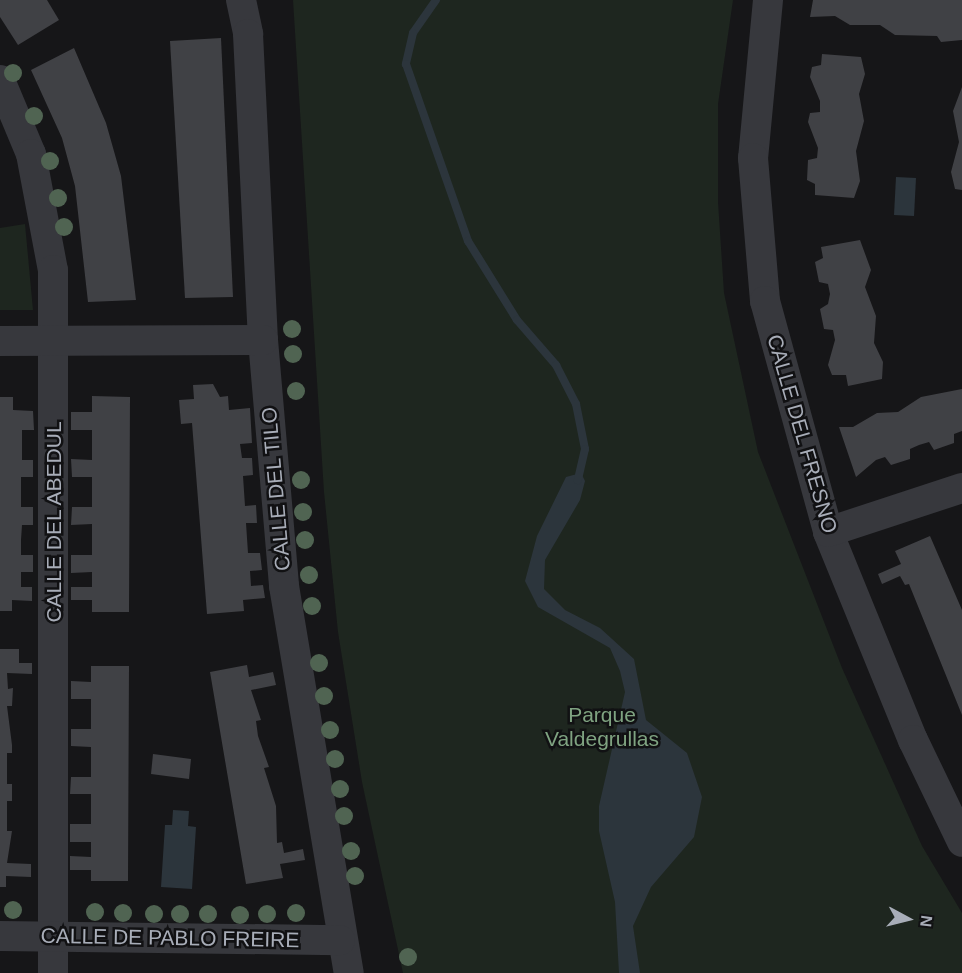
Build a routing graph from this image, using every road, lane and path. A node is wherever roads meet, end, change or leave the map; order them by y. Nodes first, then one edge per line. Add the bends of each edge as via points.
1 (241, 0) edge
2 (768, 0) edge
3 (0, 80) edge
4 (263, 340) junction
5 (0, 341) edge
6 (55, 341) junction
7 (962, 488) edge
8 (828, 532) junction
9 (962, 842) edge
10 (0, 936) edge
11 (52, 937) junction
12 (340, 940) junction
13 (52, 973) edge
14 (349, 973) edge

1 - 4 street, CALLE DEL TILO via 248,33
2 - 8 street, CALLE DEL FRESNO via 753,158 765,301
3 - 6 street, CALLE DEL ABEDUL via 21,125 44,207
4 - 6 street
4 - 12 street, CALLE DEL TILO via 284,586
5 - 6 street
6 - 11 street, CALLE DEL ABEDUL
7 - 8 street
8 - 9 street, CALLE DEL FRESNO via 899,709
10 - 11 street, CALLE DE PABLO FREIRE
11 - 12 street, CALLE DE PABLO FREIRE
11 - 13 street, CALLE DEL ABEDUL
12 - 14 street, CALLE DEL TILO

